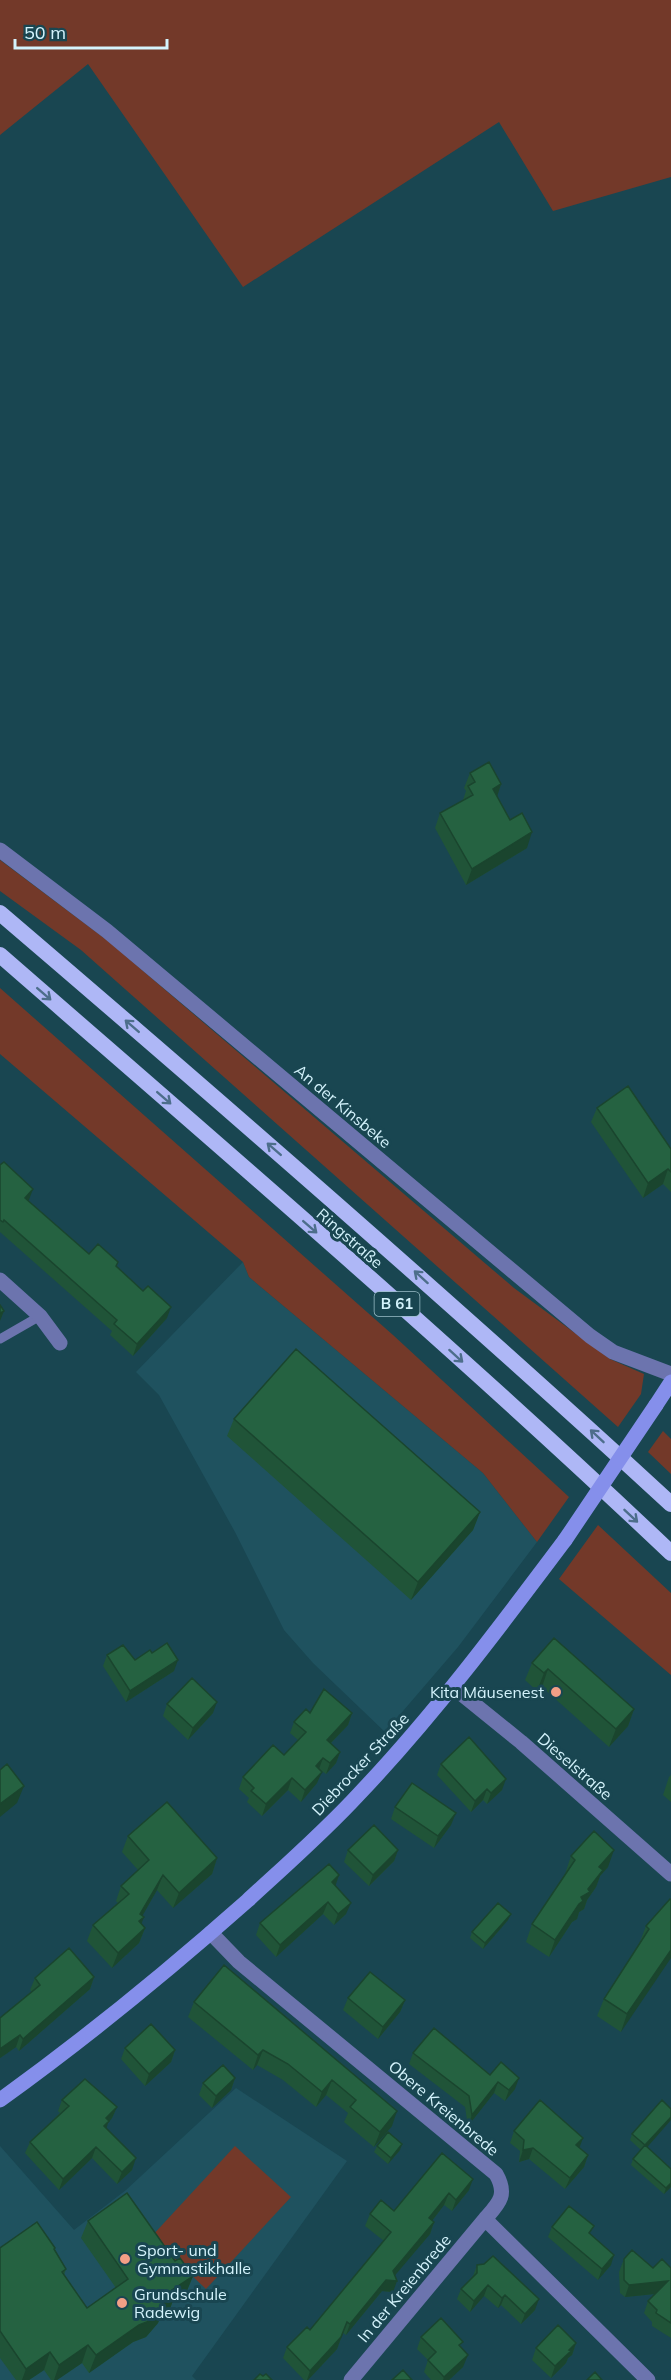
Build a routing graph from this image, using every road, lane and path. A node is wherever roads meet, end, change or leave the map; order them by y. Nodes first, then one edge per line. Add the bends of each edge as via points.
1 (0, 850) edge
2 (0, 913) edge
3 (0, 955) edge
4 (0, 1280) edge
5 (40, 1316) junction
6 (0, 1339) edge
7 (60, 1342) dead end
8 (671, 1374) edge
9 (671, 1382) edge
10 (671, 1504) edge
11 (671, 1553) edge
12 (453, 1687) junction
13 (671, 1874) edge
14 (211, 1933) junction
15 (0, 2100) edge
16 (485, 2219) junction
17 (351, 2380) edge
18 (648, 2380) edge

1 - 8 street, An der Kinsbeke via 107,931 590,1336 613,1352
10 -> 2 highway, Ringstraße / B 61 via 404,1263
3 -> 11 highway, Ringstraße / B 61 via 399,1305
4 - 5 street
5 - 6 lane
5 - 7 street
9 - 12 main road, Diebrocker Straße, bridge via 565,1540
12 - 13 street, Dieselstraße
12 - 14 main road, Diebrocker Straße via 358,1795
14 - 15 main road, Diebrocker Straße via 108,2019
14 - 16 street, Obere Kreienbrede via 239,1962 496,2174 502,2186 500,2202
16 - 17 street, In der Kreienbrede
16 - 18 street

